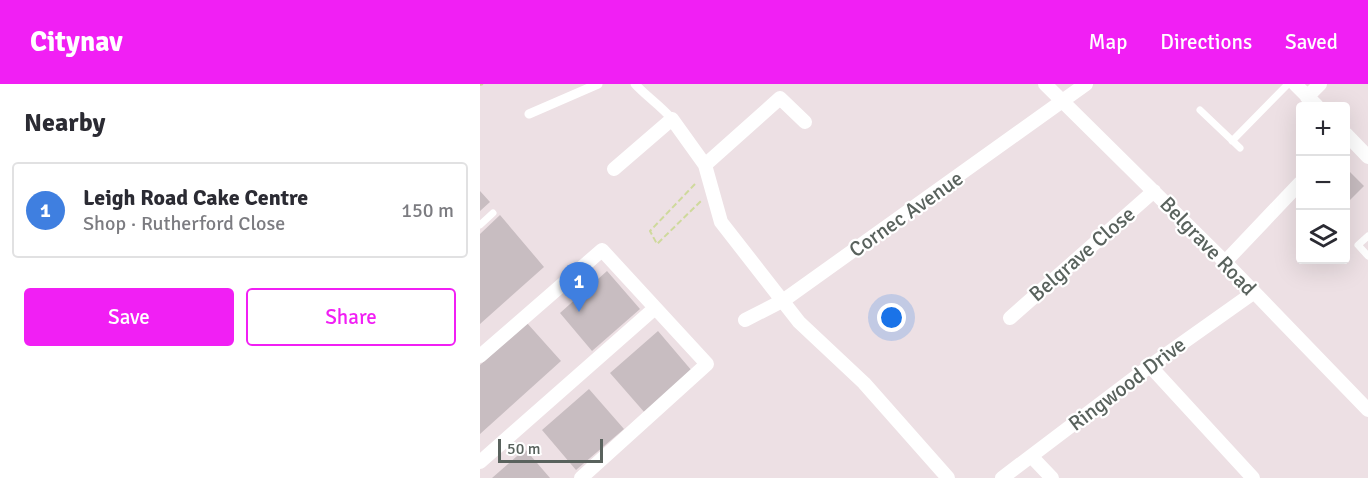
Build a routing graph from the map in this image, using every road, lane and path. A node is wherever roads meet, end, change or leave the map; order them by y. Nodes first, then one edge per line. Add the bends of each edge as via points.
1 (598, 84) edge
2 (635, 84) edge
3 (1045, 84) edge
4 (1086, 84) edge
5 (1288, 84) edge
6 (1295, 84) edge
7 (1320, 84) edge
8 (1063, 102) junction
9 (1312, 102) edge
10 (1200, 110) dead end
11 (529, 114) dead end
12 (672, 119) junction
13 (805, 122) dead end
14 (1350, 139) edge
15 (1232, 141) junction
16 (1240, 148) dead end
17 (1368, 157) edge
18 (706, 168) junction
19 (614, 170) dead end
20 (1296, 187) edge
21 (711, 191) junction
22 (1154, 191) junction
23 (494, 213) dead end
24 (480, 225) edge
25 (1368, 236) edge
26 (1368, 256) edge
27 (1225, 262) junction
28 (1253, 293) junction
29 (784, 300) junction
30 (655, 308) junction
31 (1010, 318) dead end
32 (745, 320) dead end
33 (480, 356) edge
34 (1150, 366) junction
35 (1368, 410) edge
36 (1031, 456) junction
37 (480, 462) edge
38 (580, 478) edge
39 (948, 478) edge
40 (1002, 478) edge
41 (1052, 478) edge
42 (1253, 478) edge

1 - 11 street
2 - 12 street
3 - 8 street, Belgrave Road
4 - 8 street, Cornec Avenue
5 - 15 lane
6 - 9 street
7 - 9 street
8 - 22 street, Belgrave Road
8 - 29 street, Cornec Avenue
10 - 15 lane
12 - 18 street
12 - 19 street
13 - 18 street via 780,98
14 - 17 street
15 - 16 lane
18 - 21 street
18 - 21 path via 650,231 657,244
20 - 27 street
21 - 29 street via 721,222
22 - 27 street, Belgrave Road
22 - 31 street, Belgrave Close
23 - 24 lane
25 - 26 lane via 1358,245
27 - 28 street, Belgrave Road
28 - 34 street, Ringwood Drive
28 - 35 street, Belgrave Road
29 - 32 street, Cornec Avenue
29 - 39 street via 799,322 864,383
30 - 33 street via 602,250
30 - 37 street
30 - 38 street via 707,364
34 - 36 street, Ringwood Drive
34 - 42 street
36 - 40 street, Ringwood Drive
36 - 41 street

